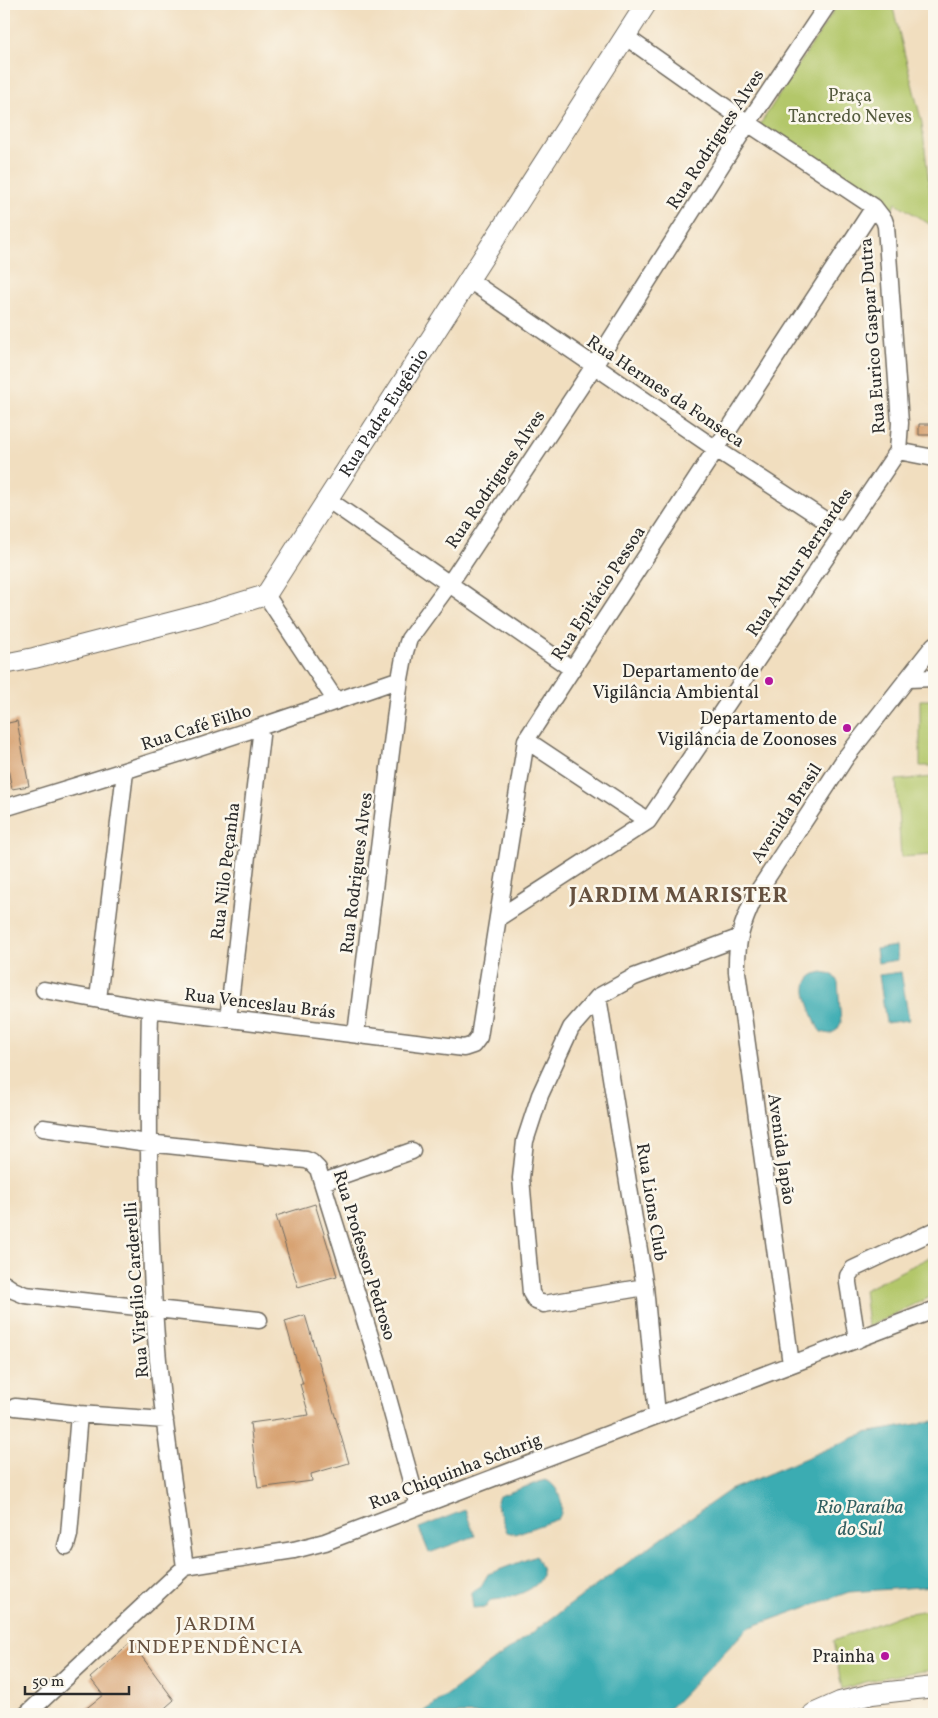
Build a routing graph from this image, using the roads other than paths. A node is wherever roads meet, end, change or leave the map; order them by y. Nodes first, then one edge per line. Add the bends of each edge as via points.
1 (646, 4) edge
2 (828, 4) edge
3 (626, 37) junction
4 (748, 123) junction
5 (879, 214) junction
6 (469, 280) junction
7 (594, 366) junction
8 (716, 449) junction
9 (898, 450) junction
10 (934, 458) edge
11 (327, 499) junction
12 (843, 532) junction
13 (450, 582) junction
14 (266, 595) junction
15 (934, 645) edge
16 (4, 664) edge
17 (572, 669) junction
18 (934, 678) edge
19 (908, 679) junction
20 (400, 680) junction
21 (336, 701) junction
22 (262, 727) junction
23 (526, 740) junction
24 (125, 772) junction
25 (4, 808) edge
26 (648, 821) junction
27 (498, 918) junction
28 (738, 938) junction
29 (44, 990) dead end
30 (598, 996) junction
31 (98, 999) junction
32 (150, 1009) junction
33 (228, 1018) junction
34 (356, 1034) junction
35 (473, 1045) joint
36 (42, 1128) dead end
37 (148, 1144) junction
38 (412, 1151) dead end
39 (323, 1182) junction
40 (934, 1231) edge
41 (4, 1284) edge
42 (646, 1287) junction
43 (154, 1309) junction
44 (934, 1310) edge
45 (259, 1320) dead end
46 (858, 1340) junction
47 (792, 1364) junction
48 (15, 1406) dead end
49 (79, 1414) junction
50 (657, 1416) junction
51 (165, 1420) junction
52 (418, 1506) junction
53 (66, 1546) dead end
54 (185, 1567) junction
55 (934, 1687) edge
56 (27, 1714) edge
57 (813, 1714) edge

1 - 3 main road, Rua Padre Eugênio
2 - 4 street, Rua Rodrigues Alves
3 - 4 street
3 - 6 main road, Rua Padre Eugênio
4 - 5 street
4 - 7 street, Rua Rodrigues Alves
5 - 8 street, Rua Epitácio Pessoa
5 - 9 street, Rua Eurico Gaspar Dutra via 900,423
6 - 7 street, Rua Hermes da Fonseca
6 - 11 main road, Rua Padre Eugênio
7 - 8 street, Rua Hermes da Fonseca
7 - 13 street, Rua Rodrigues Alves
8 - 12 street, Rua Hermes da Fonseca
8 - 17 street, Rua Epitácio Pessoa
9 - 10 street
9 - 12 street, Rua Arthur Bernardes
11 - 13 street
11 - 14 main road, Rua Padre Eugênio
12 - 26 street, Rua Arthur Bernardes
13 - 17 street
13 - 20 street, Rua Rodrigues Alves via 409,639
14 - 16 main road via 200,615
14 - 21 street
15 - 19 street, Avenida Brasil
17 - 23 street, Rua Epitácio Pessoa
18 - 19 street
19 - 28 street, Avenida Brasil via 846,757 755,896
20 - 21 street, Rua Café Filho
20 - 34 street, Rua Rodrigues Alves
21 - 22 street, Rua Café Filho
22 - 24 street, Rua Café Filho
22 - 33 street, Rua Nilo Peçanha
23 - 26 street
23 - 27 street, Rua Epitácio Pessoa
24 - 25 street, Rua Café Filho
24 - 31 street
26 - 27 street, Rua Arthur Bernardes
27 - 35 street, Rua Epitácio Pessoa via 479,1037
28 - 30 street via 634,977
28 - 47 street, Avenida Japão via 737,972
29 - 31 street, Rua Venceslau Brás
30 - 42 street, Rua Lions Club
30 - 42 street via 571,1028 540,1095 524,1141 521,1178 531,1293 536,1301 544,1304
31 - 32 street, Rua Venceslau Brás
32 - 33 street, Rua Venceslau Brás
32 - 37 street, Rua Virgílio Carderelli
33 - 34 street, Rua Venceslau Brás
34 - 35 street, Rua Venceslau Brás via 464,1048
36 - 37 street, Rua Professor Pedroso
37 - 39 street, Rua Professor Pedroso via 306,1160 318,1168
37 - 43 street, Rua Virgílio Carderelli
38 - 39 street
39 - 52 street, Rua Professor Pedroso
40 - 46 street via 853,1269 848,1276
41 - 43 street via 25,1295
42 - 50 street, Rua Lions Club
43 - 45 street
43 - 51 street, Rua Virgílio Carderelli
44 - 46 street, Rua Chiquinha Schurig
46 - 47 street, Rua Chiquinha Schurig
47 - 50 street, Rua Chiquinha Schurig
48 - 49 street
49 - 51 street
49 - 53 street
50 - 52 street, Rua Chiquinha Schurig
51 - 54 street, Rua Virgílio Carderelli
52 - 54 street, Rua Chiquinha Schurig via 311,1546
54 - 56 street
55 - 57 main road via 872,1694 840,1702

